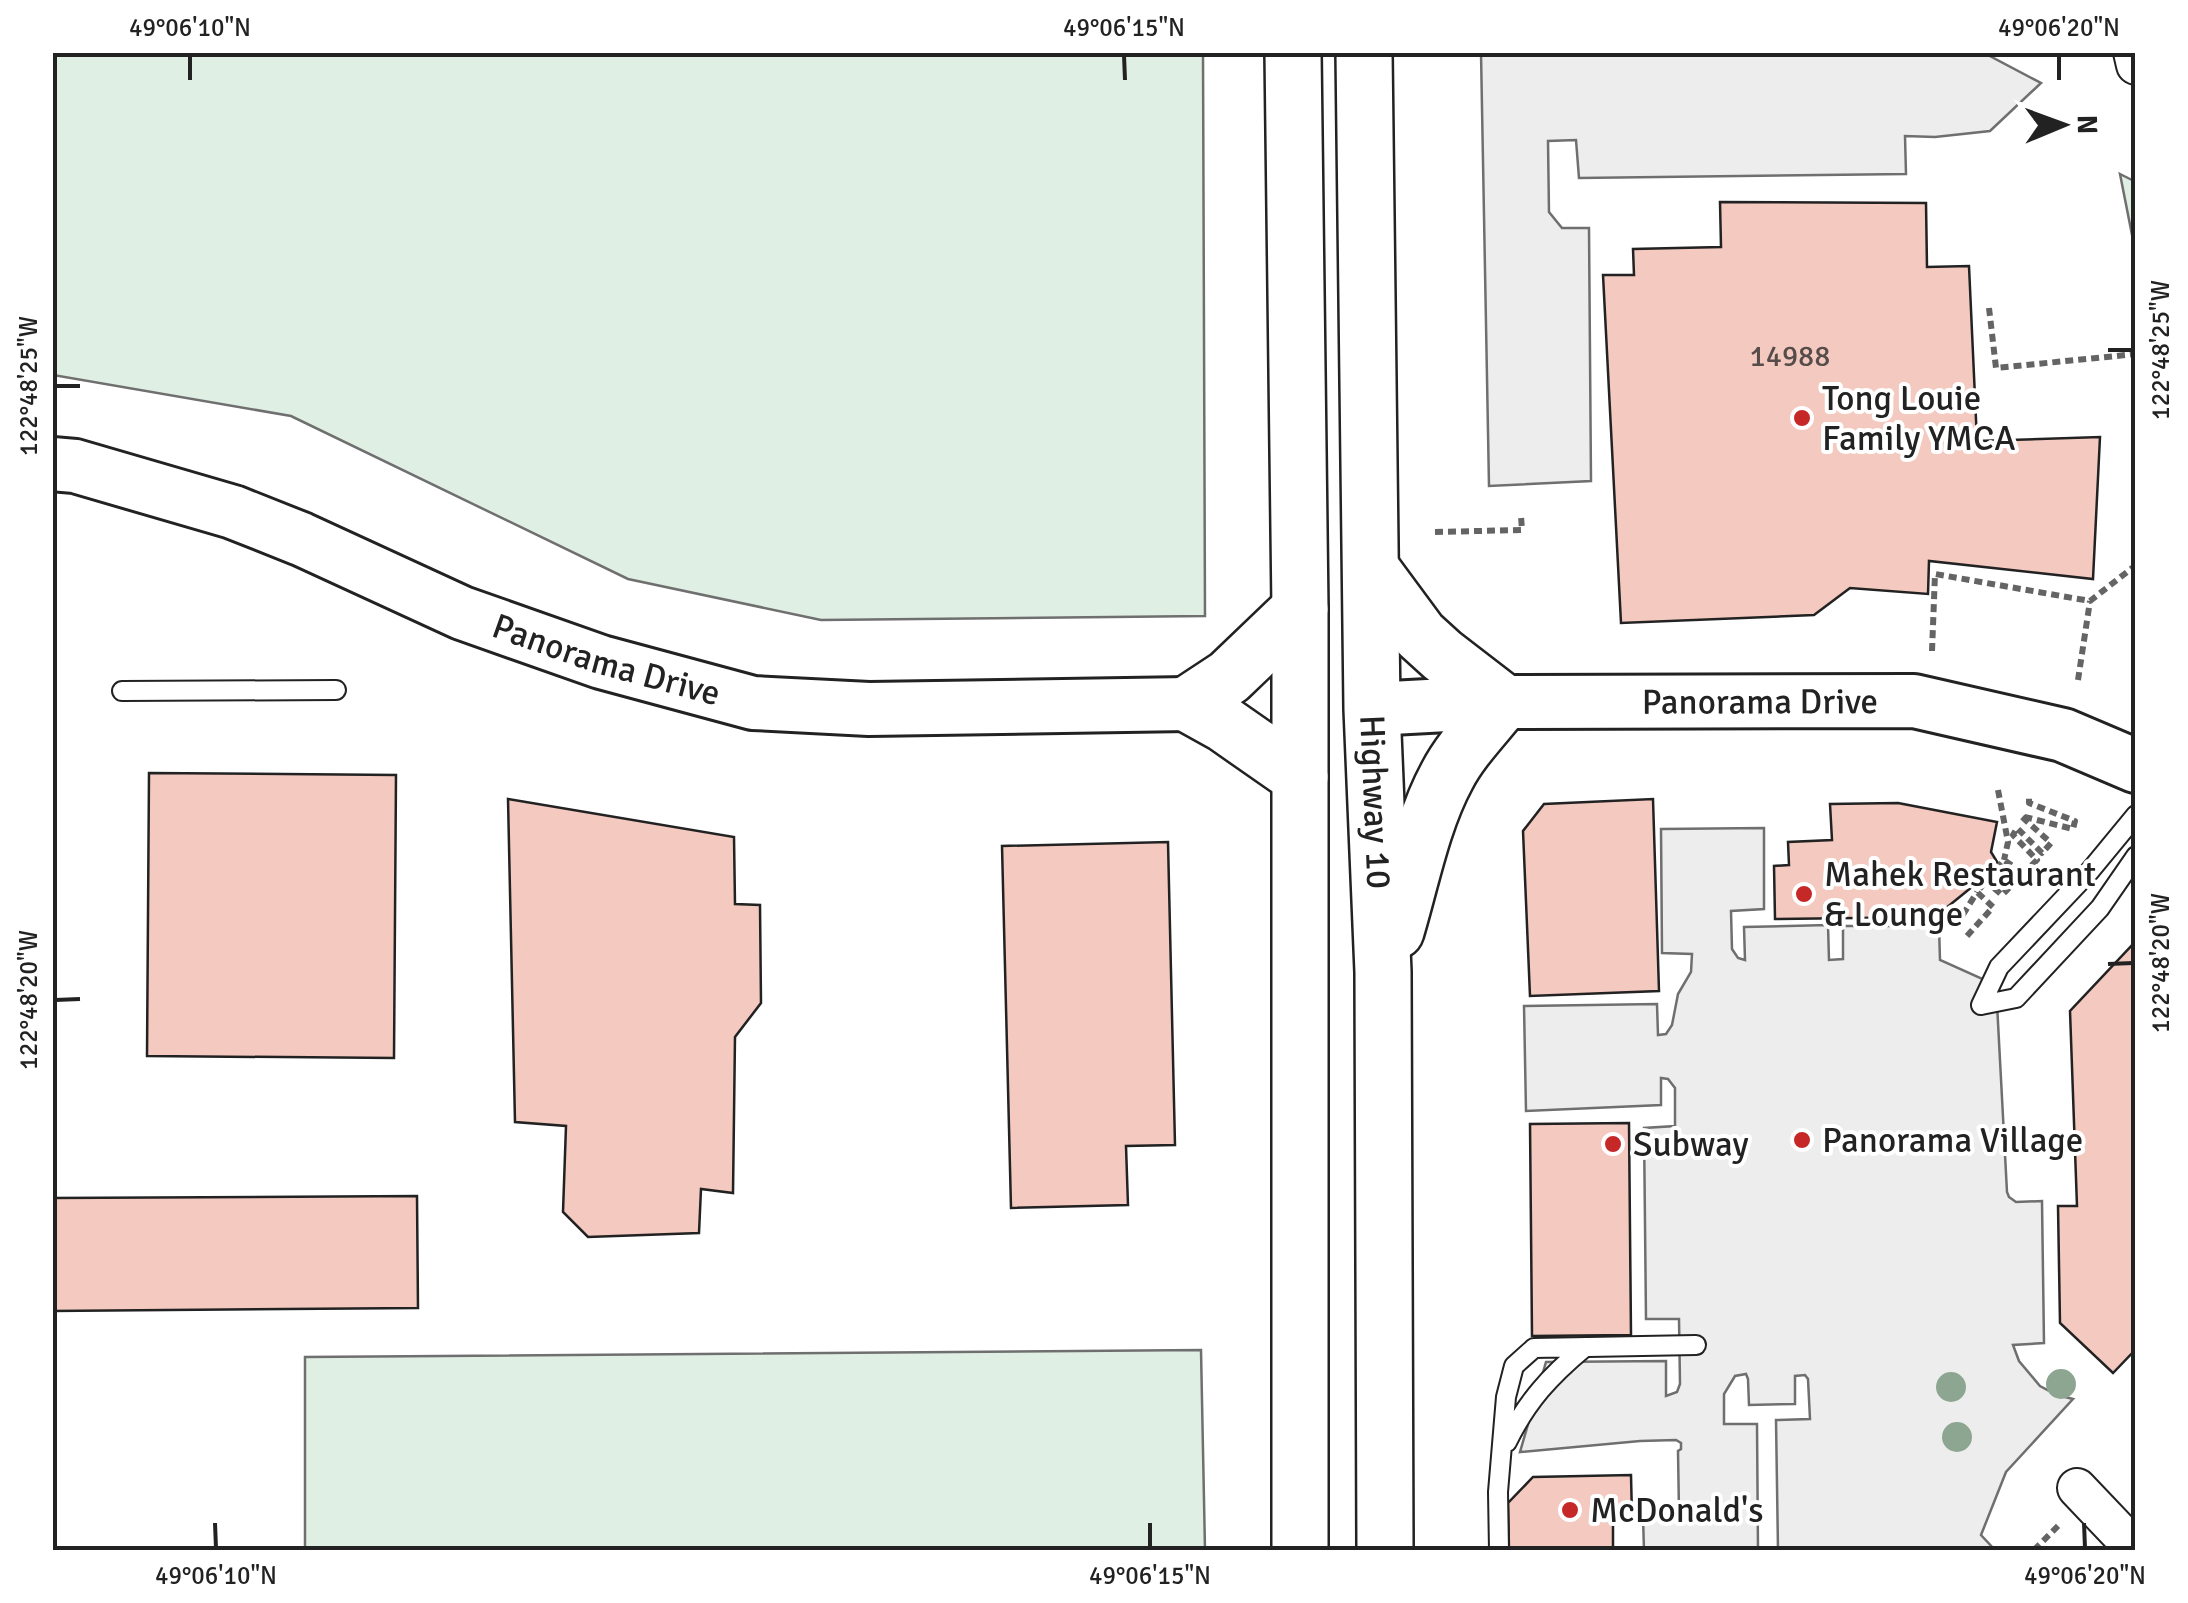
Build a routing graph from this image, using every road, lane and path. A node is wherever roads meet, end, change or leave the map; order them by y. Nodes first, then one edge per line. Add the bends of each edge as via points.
1 (1293, 52) edge
2 (1364, 52) edge
3 (2133, 52) edge
4 (2136, 65) edge
5 (1989, 308) dead end
6 (2136, 354) edge
7 (52, 464) edge
8 (1521, 516) dead end
9 (1435, 532) dead end
10 (2136, 565) edge
11 (1372, 570) junction
12 (2090, 601) junction
13 (1300, 609) junction
14 (1932, 651) dead end
15 (2078, 680) dead end
16 (336, 690) dead end
17 (122, 691) dead end
18 (1503, 702) junction
19 (1188, 704) junction
20 (1299, 708) junction
21 (1372, 709) junction
22 (2136, 766) edge
23 (1300, 777) junction
24 (1998, 790) dead end
25 (2029, 797) dead end
26 (2136, 815) edge
27 (2136, 856) edge
28 (2004, 860) junction
29 (1977, 892) junction
30 (1956, 926) dead end
31 (1967, 936) dead end
32 (1383, 972) junction
33 (1696, 1345) dead end
34 (1585, 1347) junction
35 (1503, 1448) junction
36 (2070, 1503) joint
37 (1300, 1550) edge
38 (1384, 1550) edge
39 (1498, 1550) edge
40 (2034, 1550) edge
41 (2136, 1550) edge

1 - 13 highway
2 - 11 highway, Highway 10
3 - 4 street
5 - 6 path via 1996,368
7 - 19 street, Panorama Drive via 233,512 462,613 601,662 753,703
8 - 9 path via 1522,530
10 - 12 path
11 - 18 highway via 1420,635
11 - 21 highway, Highway 10
12 - 14 path via 1936,574
12 - 15 path
13 - 19 highway via 1230,677
13 - 20 highway
16 - 17 lane
18 - 21 street, Panorama Drive
18 - 22 street, Panorama Drive via 1914,701 2064,736
18 - 32 highway via 1458,758 1432,809
19 - 23 highway
20 - 21 highway
20 - 23 highway
21 - 32 highway, Highway 10
23 - 37 highway
24 - 28 path via 2008,842
25 - 28 path via 2029,803 2075,822 2073,829 2021,816 2050,844 2042,853 2016,828 2013,835 2037,860 2002,895 1996,889 2014,867
26 - 27 lane via 1999,967 1981,1004 2016,998 2100,908
28 - 29 path
29 - 30 path
29 - 31 path via 1993,907
32 - 38 highway, Highway 10
33 - 34 lane
34 - 35 lane via 1521,1413
34 - 35 lane via 1534,1348 1514,1366
35 - 39 lane
36 - 40 path
36 - 41 street

